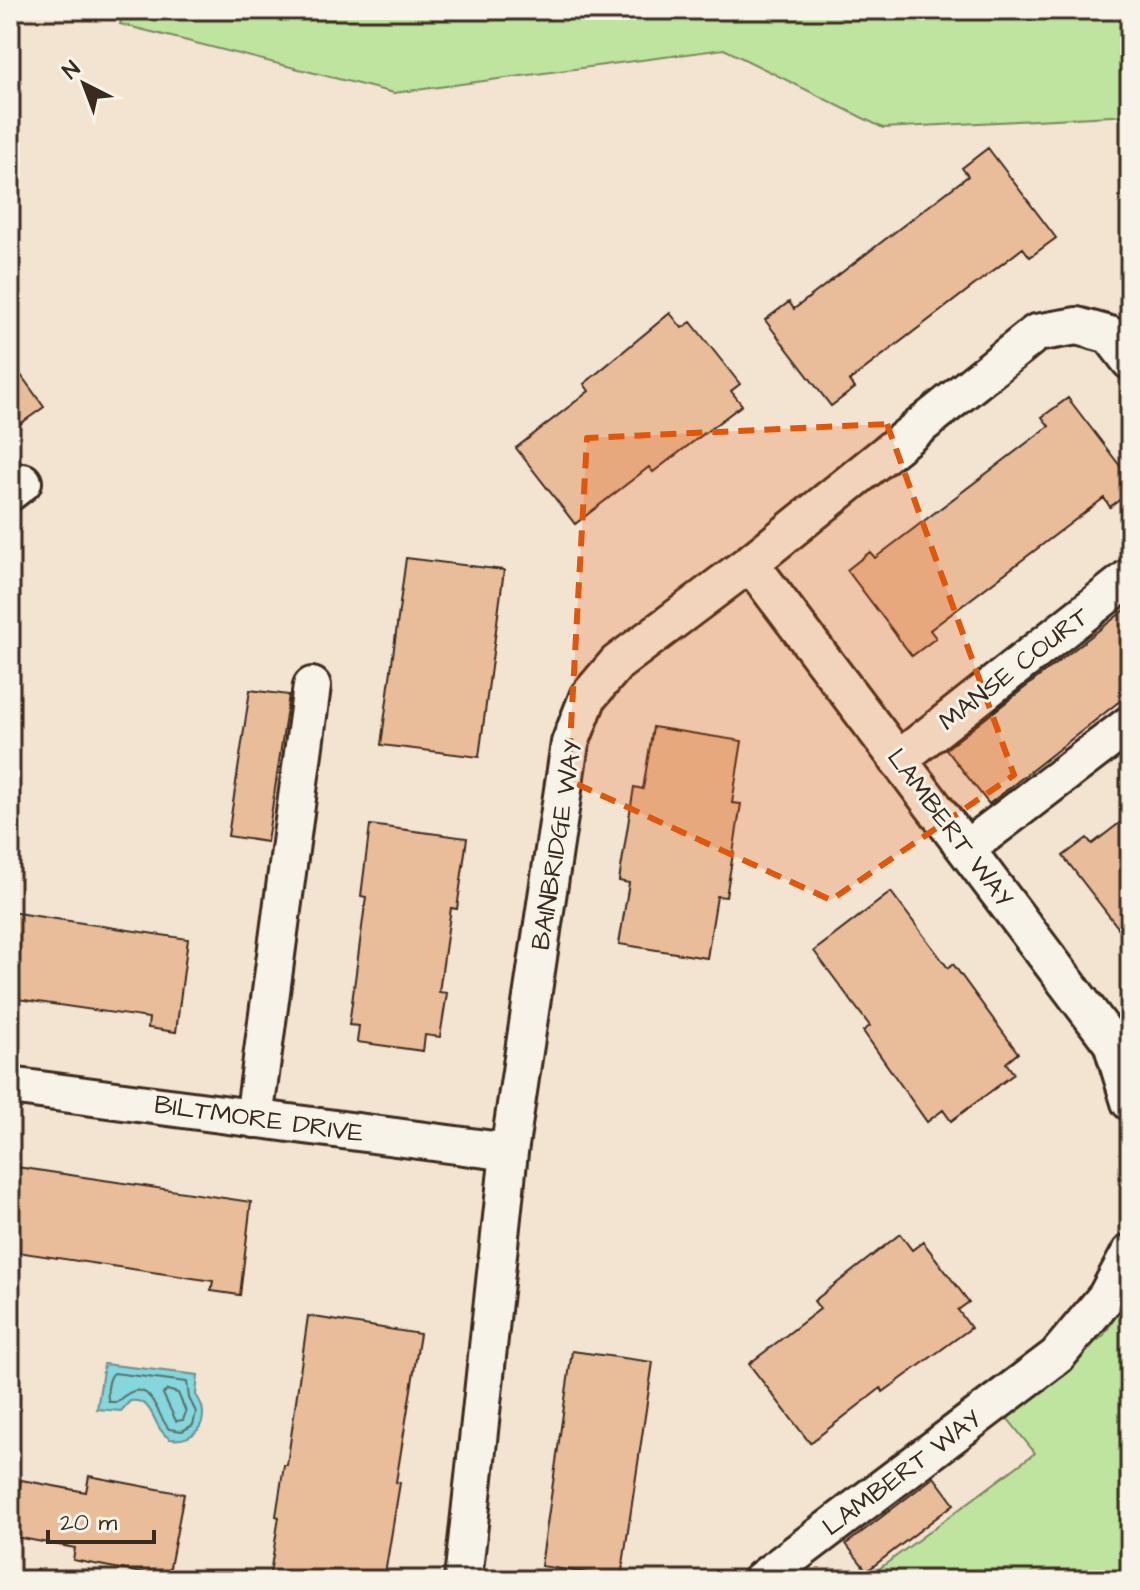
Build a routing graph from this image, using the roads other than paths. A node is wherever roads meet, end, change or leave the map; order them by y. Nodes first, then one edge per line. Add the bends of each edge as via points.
1 (1130, 361) edge
2 (750, 563) junction
3 (1130, 577) edge
4 (312, 686) dead end
5 (1130, 724) edge
6 (898, 760) junction
7 (966, 849) junction
8 (10, 1086) edge
9 (1130, 1102) edge
10 (254, 1119) junction
11 (509, 1152) junction
12 (1130, 1253) edge
13 (463, 1580) edge
14 (761, 1580) edge

1 - 2 street, BAINBRIDGE WAY via 1110,335 1077,326 1036,333
2 - 6 street, LAMBERT WAY
2 - 11 street, BAINBRIDGE WAY via 617,663 588,697 570,743
3 - 6 street, MANSE COURT
4 - 10 street
5 - 7 street
6 - 7 street, LAMBERT WAY
7 - 9 street, LAMBERT WAY via 1112,1043
8 - 10 street, BILTMORE DRIVE
10 - 11 street, BILTMORE DRIVE
11 - 13 street, BAINBRIDGE WAY
12 - 14 street, LAMBERT WAY via 1106,1297 1057,1356

